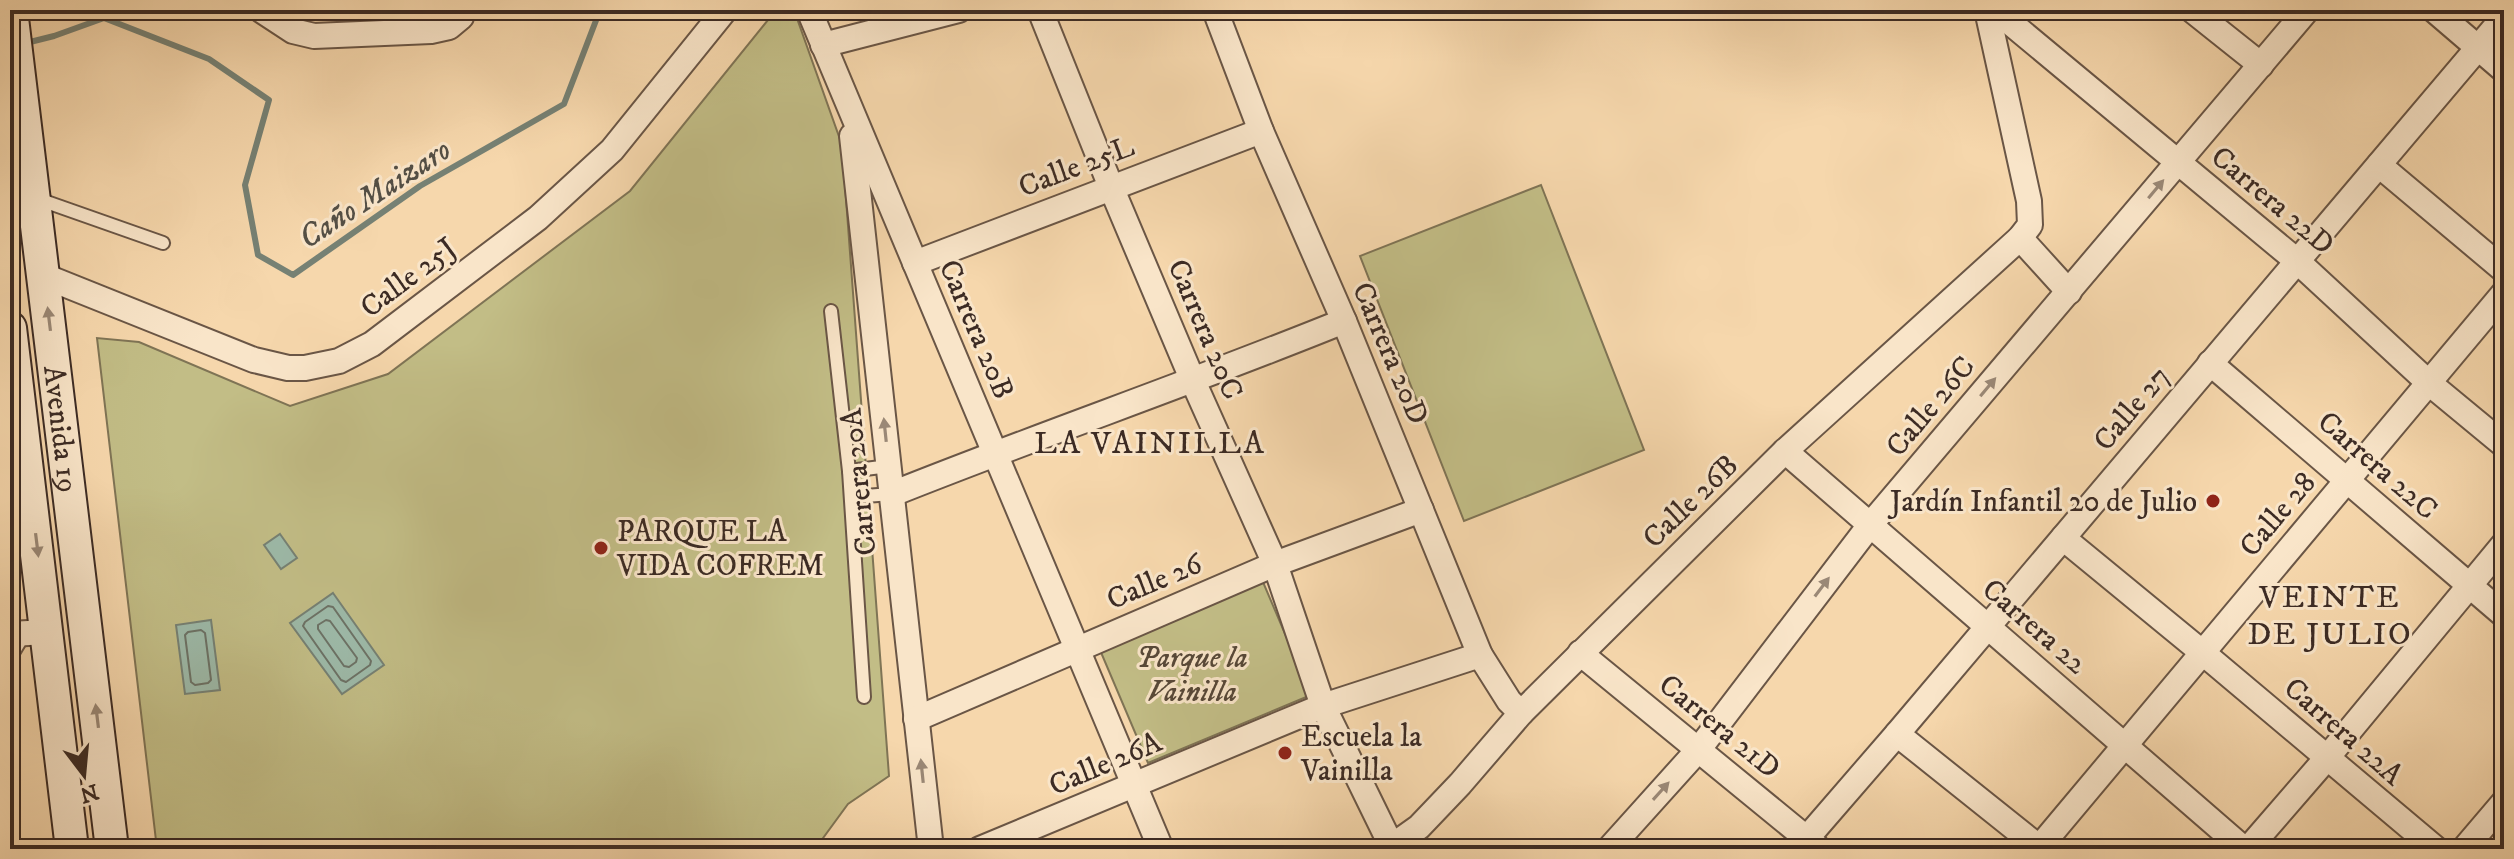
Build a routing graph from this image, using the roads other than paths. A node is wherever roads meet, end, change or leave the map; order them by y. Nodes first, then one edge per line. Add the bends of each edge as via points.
1 (11, 10) edge
2 (261, 10) edge
3 (725, 10) edge
4 (809, 10) edge
5 (959, 10) edge
6 (1040, 10) edge
7 (1215, 10) edge
8 (1987, 10) edge
9 (1995, 10) edge
10 (2192, 10) edge
11 (2307, 10) edge
12 (2434, 10) edge
13 (461, 14) edge
14 (2504, 17) edge
15 (823, 45) junction
16 (2478, 48) junction
17 (2261, 65) junction
18 (2504, 70) edge
19 (849, 109) junction
20 (1261, 131) junction
21 (2178, 163) junction
22 (2379, 165) junction
23 (1111, 187) junction
24 (34, 198) junction
25 (2020, 238) junction
26 (163, 243) dead end
27 (2297, 261) junction
28 (915, 263) junction
29 (2504, 270) edge
30 (44, 276) junction
31 (2069, 292) junction
32 (2504, 293) edge
33 (831, 311) dead end
34 (1344, 321) junction
35 (10, 328) edge
36 (2210, 363) junction
37 (1193, 381) junction
38 (2429, 383) junction
39 (2504, 445) edge
40 (1785, 451) junction
41 (995, 453) junction
42 (889, 466) junction
43 (849, 471) junction
44 (2347, 480) junction
45 (892, 494) junction
46 (851, 497) junction
47 (1421, 510) junction
48 (1870, 525) junction
49 (2063, 538) junction
50 (2504, 544) edge
51 (1275, 564) junction
52 (2470, 586) junction
53 (2504, 615) edge
54 (1987, 626) junction
55 (27, 633) edge
56 (1077, 648) junction
57 (1580, 653) junction
58 (2203, 653) junction
59 (1480, 655) junction
60 (10, 658) edge
61 (864, 697) dead end
62 (1323, 706) junction
63 (1521, 713) junction
64 (916, 719) junction
65 (1897, 734) junction
66 (2123, 744) junction
67 (1699, 749) junction
68 (2326, 759) junction
69 (1134, 785) junction
70 (2504, 802) edge
71 (1813, 844) edge
72 (1391, 848) edge
73 (2039, 848) edge
74 (72, 849) edge
75 (112, 849) edge
76 (931, 849) edge
77 (980, 849) edge
78 (1161, 849) edge
79 (1609, 849) edge
80 (2246, 849) edge
81 (2436, 849) edge
82 (2464, 849) edge

1 - 24 main road, Avenida 19
2 - 13 street via 293,31 314,36 431,31 449,27
3 - 30 street, Calle 25J via 612,150 538,218 372,344 339,361 305,368 262,363
4 - 15 street, Carrera 20B
5 - 15 street
6 - 23 street, Carrera 20C
7 - 20 street, Carrera 20D
8 - 25 street via 2029,201 2030,225
9 - 21 street, Carrera 22D
10 - 17 street
11 - 17 street, Calle 26C
12 - 16 street
14 - 16 street, Calle 27
15 - 19 street, Carrera 20B
16 - 18 street
16 - 22 street, Calle 27
17 - 21 street, Calle 26C
19 - 28 street, Carrera 20B
42 -> 19 street, Carrera 20A
20 - 23 street, Calle 25L
20 - 34 street, Carrera 20D
21 - 27 street, Carrera 22D
31 -> 21 street, Calle 26C
22 - 27 street, Calle 27
22 - 29 street
23 - 28 street, Calle 25L
23 - 37 street, Carrera 20C
24 - 26 lane
24 - 30 main road, Avenida 19
25 - 31 street
25 - 40 street, Calle 26B
27 - 36 street, Calle 27
27 - 38 street, Carrera 22D
28 - 41 street, Carrera 20B
75 -> 30 main road, Avenida 19
48 -> 31 street, Calle 26C
32 - 38 street, Calle 28
33 - 43 lane
34 - 37 street
34 - 47 street, Carrera 20D
35 -> 55 main road, Avenida 19
36 - 44 street, Carrera 22C
36 - 49 street, Calle 27
37 - 41 street
37 - 51 street, Carrera 20C
38 - 39 street, Carrera 22D
38 - 44 street, Calle 28
40 - 48 street, Carrera 22
40 - 57 street, Calle 26B
41 - 45 street
41 - 56 street, Carrera 20B
42 - 43 lane
42 - 45 street, Carrera 20A
43 - 46 lane
44 - 52 street, Carrera 22C
44 - 58 street, Calle 28
45 - 46 lane
45 - 64 street, Carrera 20A
46 - 61 lane
47 - 51 street, Calle 26
47 - 59 street, Carrera 20D
48 - 54 street, Carrera 22
67 -> 48 street, Calle 26C
49 - 54 street, Calle 27
49 - 58 street, Carrera 22A
50 - 52 street
51 - 56 street, Calle 26
51 - 62 street, Carrera 20C
52 - 53 street, Carrera 22C
52 - 68 street
54 - 65 street, Calle 27
54 - 66 street, Carrera 22
55 - 60 lane
55 - 74 main road, Avenida 19
56 - 64 street, Calle 26
56 - 69 street, Carrera 20B
57 - 63 street, Calle 26B
57 - 67 street, Carrera 21D
58 - 66 street, Calle 28
58 - 68 street, Carrera 22A
59 - 62 street, Calle 26A
59 - 63 street, Carrera 20D
62 - 69 street, Calle 26A
62 - 72 street, Carrera 20C
63 - 72 street, Calle 26B via 1450,795
76 -> 64 street, Carrera 20A
65 - 71 street, Calle 27
65 - 73 street
66 - 73 street, Calle 28
66 - 80 street, Carrera 22
67 - 71 street, Carrera 21D
79 -> 67 street, Calle 26C
68 - 80 street
68 - 81 street, Carrera 22A
69 - 77 street, Calle 26A
69 - 78 street, Carrera 20B
70 - 82 street

